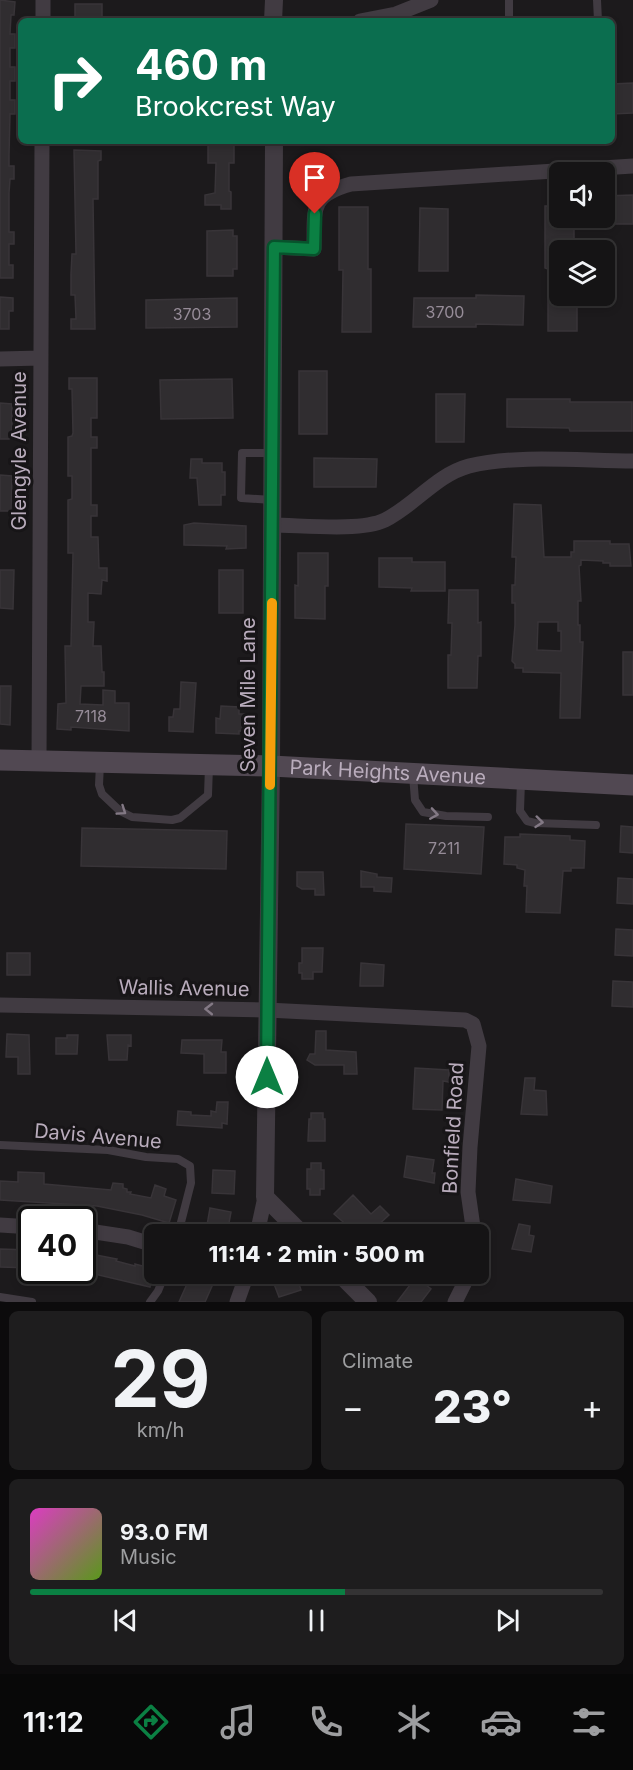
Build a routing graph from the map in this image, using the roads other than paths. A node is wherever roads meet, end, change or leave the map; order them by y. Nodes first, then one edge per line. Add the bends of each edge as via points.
1 (43, 0) edge
2 (274, 0) edge
3 (431, 0) edge
4 (509, 0) edge
5 (597, 0) edge
6 (42, 18) edge
7 (273, 18) edge
8 (375, 18) edge
9 (509, 18) edge
10 (598, 18) edge
11 (42, 144) edge
12 (274, 144) edge
13 (633, 166) edge
14 (274, 247) junction
15 (41, 358) junction
16 (0, 359) edge
17 (272, 453) junction
18 (633, 461) edge
19 (272, 500) junction
20 (272, 525) junction
21 (0, 760) edge
22 (39, 761) junction
23 (100, 762) junction
24 (210, 764) junction
25 (271, 766) junction
26 (413, 773) junction
27 (521, 779) junction
28 (633, 785) edge
29 (488, 817) dead end
30 (596, 825) dead end
31 (0, 1005) edge
32 (267, 1010) junction
33 (473, 1024) joint
34 (0, 1144) edge
35 (265, 1197) junction
36 (181, 1224) edge
37 (258, 1224) edge
38 (292, 1224) edge
39 (473, 1224) edge
40 (0, 1225) edge
41 (18, 1226) edge
42 (96, 1232) edge
43 (144, 1242) edge
44 (161, 1284) edge
45 (243, 1284) edge
46 (350, 1284) edge
47 (464, 1284) edge
48 (0, 1297) edge
49 (32, 1302) edge
50 (150, 1302) edge
51 (237, 1302) edge
52 (368, 1302) edge
53 (455, 1302) edge

1 - 6 street
2 - 7 street
3 - 8 street
4 - 9 lane
5 - 10 lane
11 - 15 street, Glengyle Avenue
12 - 14 street, Seven Mile Lane
13 - 14 street via 351,184 329,190 316,205 314,249
14 - 17 street, Seven Mile Lane
15 - 16 street
15 - 22 street, Glengyle Avenue
17 - 19 street, Seven Mile Lane
17 - 19 lane via 242,453 241,498
18 - 20 street via 514,460 481,464 455,471 376,523
19 - 20 street, Seven Mile Lane
20 - 25 street, Seven Mile Lane
21 - 22 main road, Park Heights Avenue
22 - 23 main road, Park Heights Avenue
23 - 24 main road, Park Heights Avenue
23 -> 24 lane via 102,794 120,811 132,817 172,820 186,814 208,795
24 - 25 main road, Park Heights Avenue
25 - 26 main road, Park Heights Avenue
25 - 32 street, Seven Mile Lane
26 - 27 main road, Park Heights Avenue
26 -> 29 lane via 415,800 423,812
27 - 28 main road, Park Heights Avenue
27 -> 30 lane via 520,811 527,821
32 -> 31 street, Wallis Avenue
32 - 33 street, Wallis Avenue via 453,1018
32 - 35 street, Seven Mile Lane
33 - 39 street, Bonfield Road via 479,1046 468,1192
34 - 36 lane, Davis Avenue via 108,1150 178,1159 190,1166 191,1183
35 - 37 street
35 - 38 street
40 - 41 street
42 - 43 street
44 - 50 lane
45 - 51 street
46 - 52 street
47 - 53 street
48 - 49 lane

